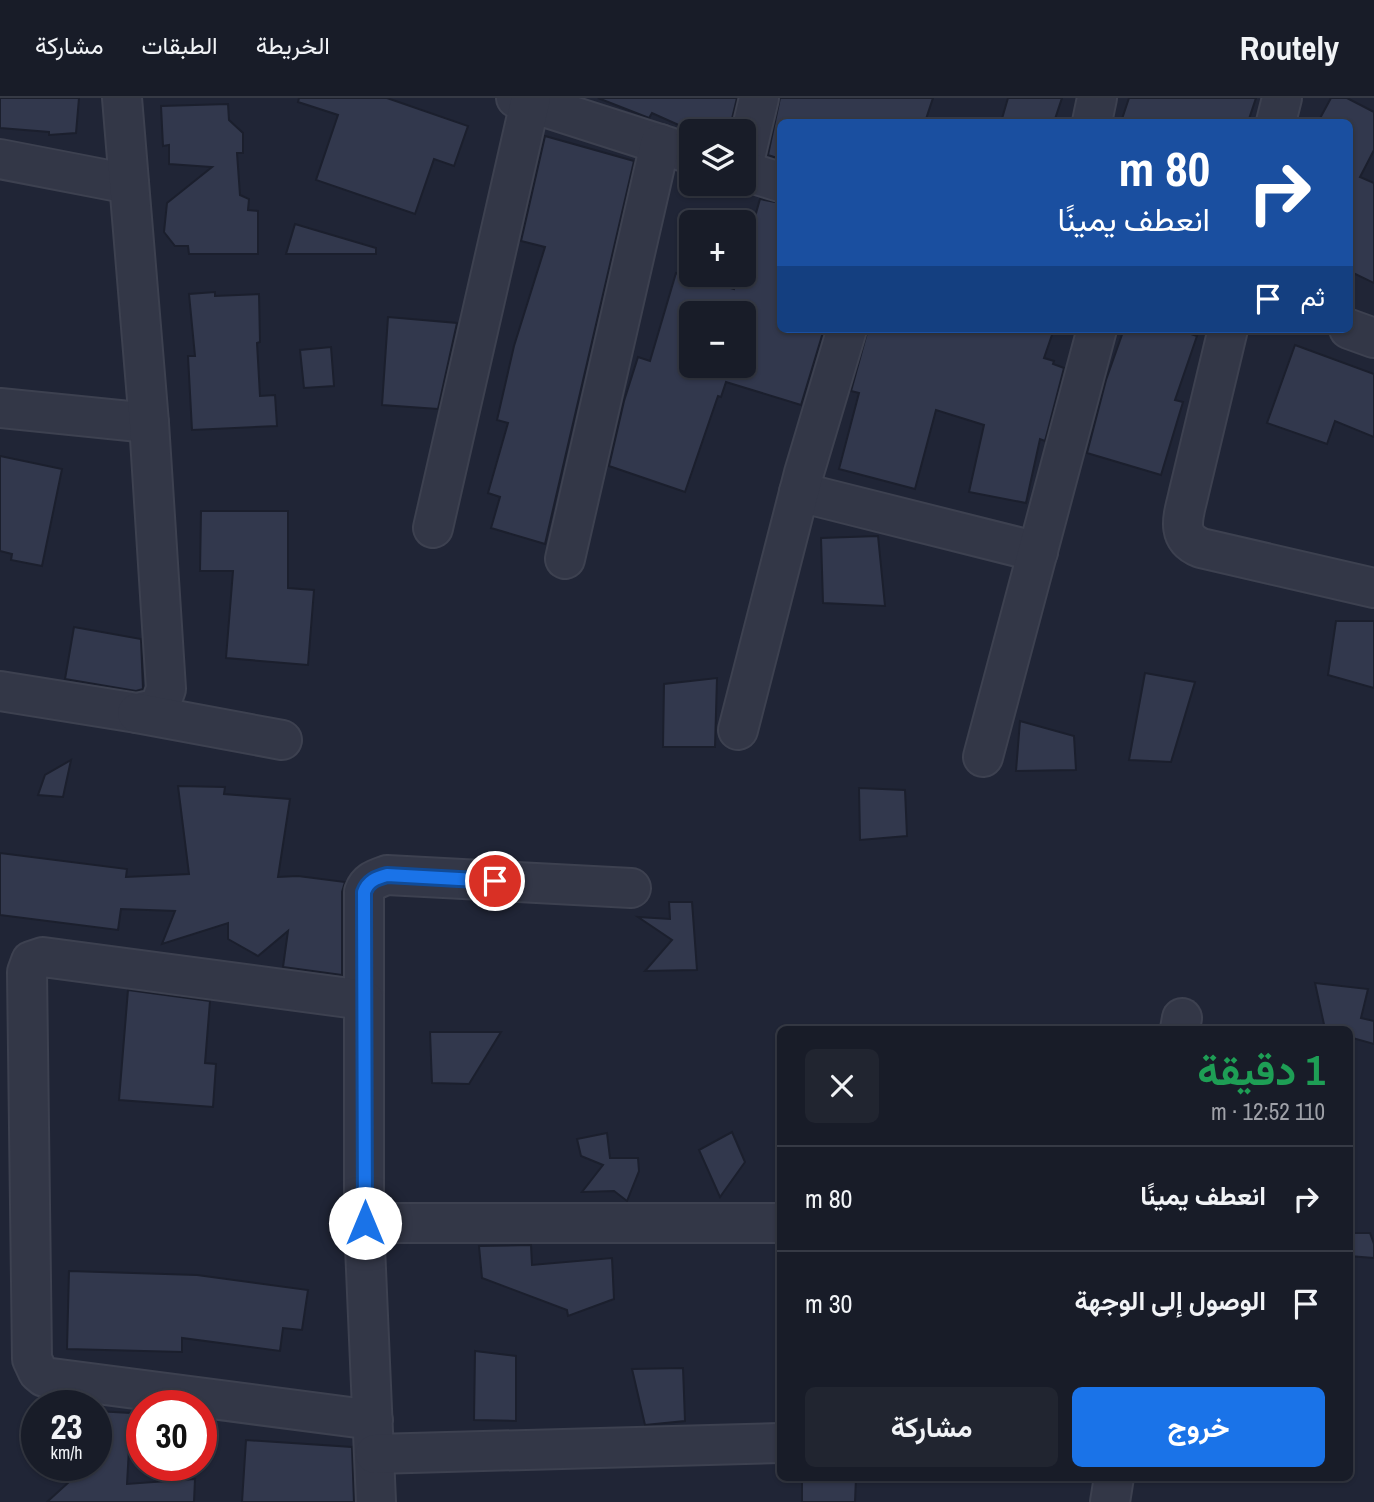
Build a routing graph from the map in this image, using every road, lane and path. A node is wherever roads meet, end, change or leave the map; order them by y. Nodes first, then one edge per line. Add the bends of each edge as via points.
1 (122, 98) edge
2 (759, 98) edge
3 (1097, 98) edge
4 (1282, 98) edge
5 (526, 100) edge
6 (754, 119) edge
7 (1093, 119) edge
8 (1277, 119) edge
9 (676, 149) edge
10 (0, 159) edge
11 (756, 175) edge
12 (777, 181) edge
13 (129, 184) junction
14 (1353, 330) edge
15 (846, 333) edge
16 (1096, 333) edge
17 (1227, 333) edge
18 (1374, 338) edge
19 (0, 408) edge
20 (149, 423) junction
21 (799, 492) junction
22 (433, 528) dead end
23 (1038, 552) junction
24 (565, 559) dead end
25 (1374, 589) edge
26 (0, 691) edge
27 (137, 713) junction
28 (738, 730) dead end
29 (282, 740) dead end
30 (983, 757) dead end
31 (631, 888) dead end
32 (364, 1000) junction
33 (365, 1223) junction
34 (777, 1223) edge
35 (374, 1437) junction
36 (777, 1443) edge
37 (1113, 1481) edge
38 (376, 1502) edge
39 (1110, 1502) edge

1 - 13 street
2 - 6 street
3 - 7 street
4 - 8 street
5 - 9 street
5 - 22 street
9 - 24 street
10 - 13 street
11 - 12 street
13 - 20 street
14 - 18 street
15 - 21 street
16 - 23 street
17 - 25 street via 1184,517 1189,543
19 - 20 street
20 - 27 street via 166,689 159,708
21 - 23 street
21 - 28 street
23 - 30 street
26 - 27 street
27 - 29 street
31 - 32 street via 387,875 374,879 364,892
32 - 33 street
32 - 35 street via 43,957 31,961 27,972 32,1359 44,1377
33 - 34 street
33 - 35 street
35 - 36 street
35 - 38 street
37 - 39 street

